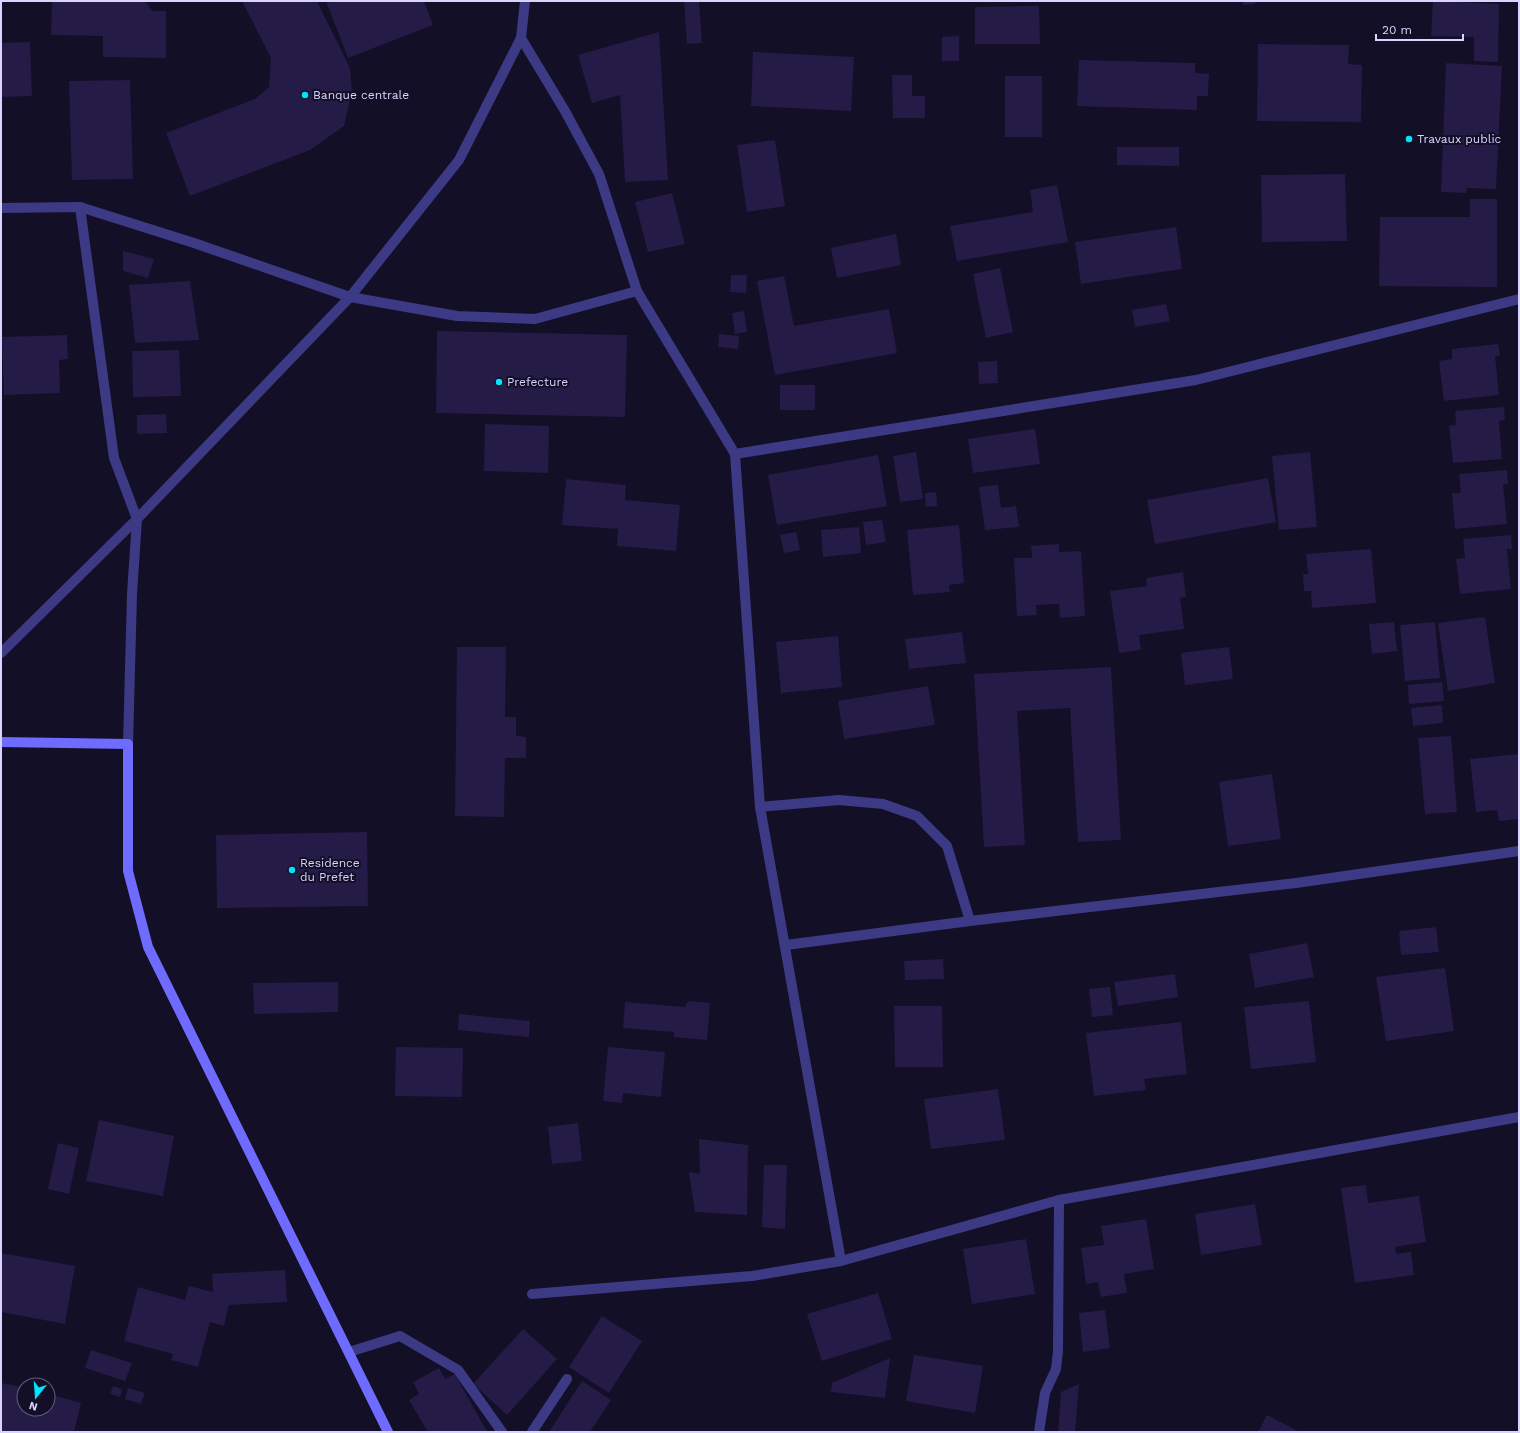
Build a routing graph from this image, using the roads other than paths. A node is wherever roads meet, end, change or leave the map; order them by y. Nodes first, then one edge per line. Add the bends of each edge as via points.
1 (525, 1) edge
2 (521, 38) junction
3 (80, 207) junction
4 (1, 208) edge
5 (637, 291) junction
6 (350, 296) junction
7 (1519, 299) edge
8 (734, 454) junction
9 (137, 519) junction
10 (1, 653) edge
11 (1, 742) edge
12 (128, 744) junction
13 (760, 807) junction
14 (1519, 851) edge
15 (970, 921) junction
16 (786, 945) junction
17 (1519, 1117) edge
18 (1059, 1200) junction
19 (841, 1261) junction
20 (532, 1294) dead end
21 (349, 1352) junction
22 (567, 1378) dead end
23 (388, 1432) edge
24 (502, 1432) edge
25 (532, 1432) edge
26 (1039, 1432) edge

1 - 2 street
2 - 5 street via 565,111 598,174
2 - 6 street via 459,160
3 - 4 street
3 - 6 street
3 - 9 street via 114,458
5 - 6 street via 535,319 457,316
5 - 8 street
6 - 9 street
7 - 8 street via 1196,380
8 - 13 street
9 - 10 street
9 - 12 street
11 - 12 street
12 - 21 street via 128,871 148,947
13 - 15 street via 840,800 883,804 917,816 947,846
13 - 16 street
14 - 15 street via 1296,883
15 - 16 street
16 - 19 street
17 - 18 street
18 - 19 street
18 - 26 street via 1058,1351 1056,1369 1045,1393
19 - 20 street via 752,1276
21 - 23 street
21 - 24 street via 400,1336 458,1370
22 - 25 street

